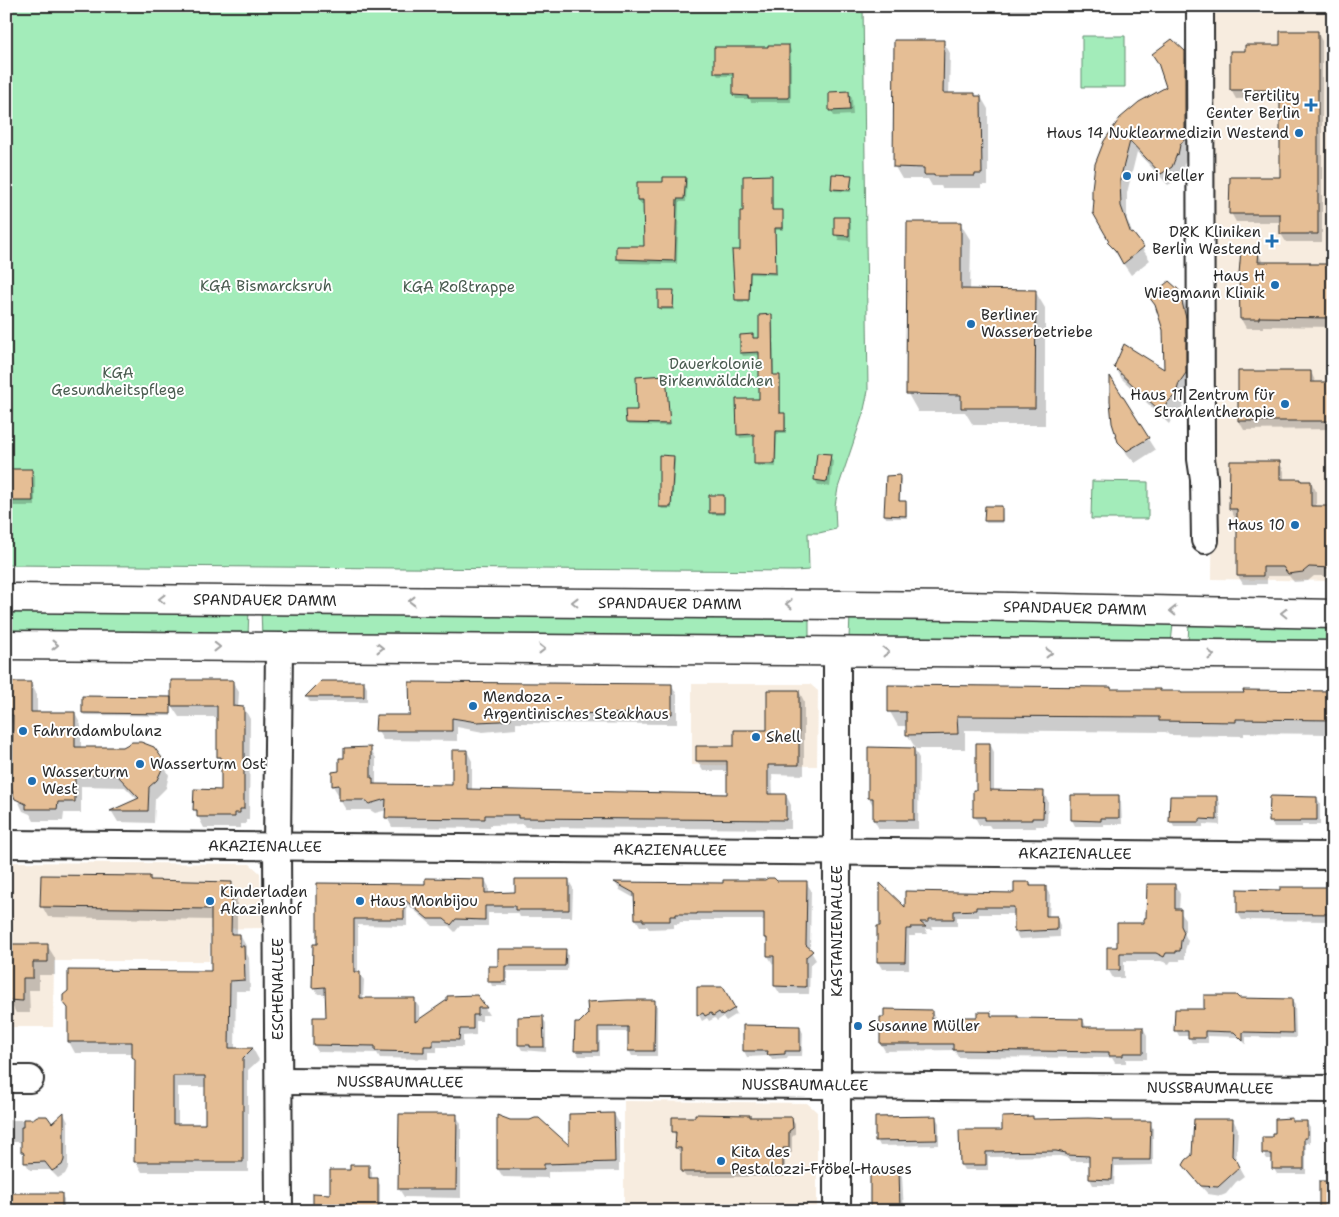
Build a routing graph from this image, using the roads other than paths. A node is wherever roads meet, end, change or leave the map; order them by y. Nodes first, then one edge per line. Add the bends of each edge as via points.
1 (1200, 6) edge
2 (1205, 540) dead end
3 (6, 598) edge
4 (1333, 614) edge
5 (6, 645) edge
6 (280, 647) junction
7 (838, 651) junction
8 (1333, 656) edge
9 (6, 844) edge
10 (277, 846) junction
11 (837, 851) junction
12 (1333, 856) edge
13 (278, 1081) junction
14 (838, 1085) junction
15 (1333, 1089) edge
16 (279, 1211) edge
17 (836, 1211) edge

1 - 2 street via 1201,459
4 -> 3 main road, SPANDAUER DAMM via 955,606
5 -> 6 main road
6 -> 7 main road
6 - 10 street, ESCHENALLEE
7 -> 8 main road
7 - 11 street, KASTANIENALLEE
9 - 10 street, AKAZIENALLEE
10 - 11 street, AKAZIENALLEE
10 - 13 street, ESCHENALLEE
11 - 12 street, AKAZIENALLEE
11 - 14 street, KASTANIENALLEE
13 - 14 street, NUSSBAUMALLEE
13 - 16 street, ESCHENALLEE
14 - 15 street, NUSSBAUMALLEE
14 - 17 street, KASTANIENALLEE

